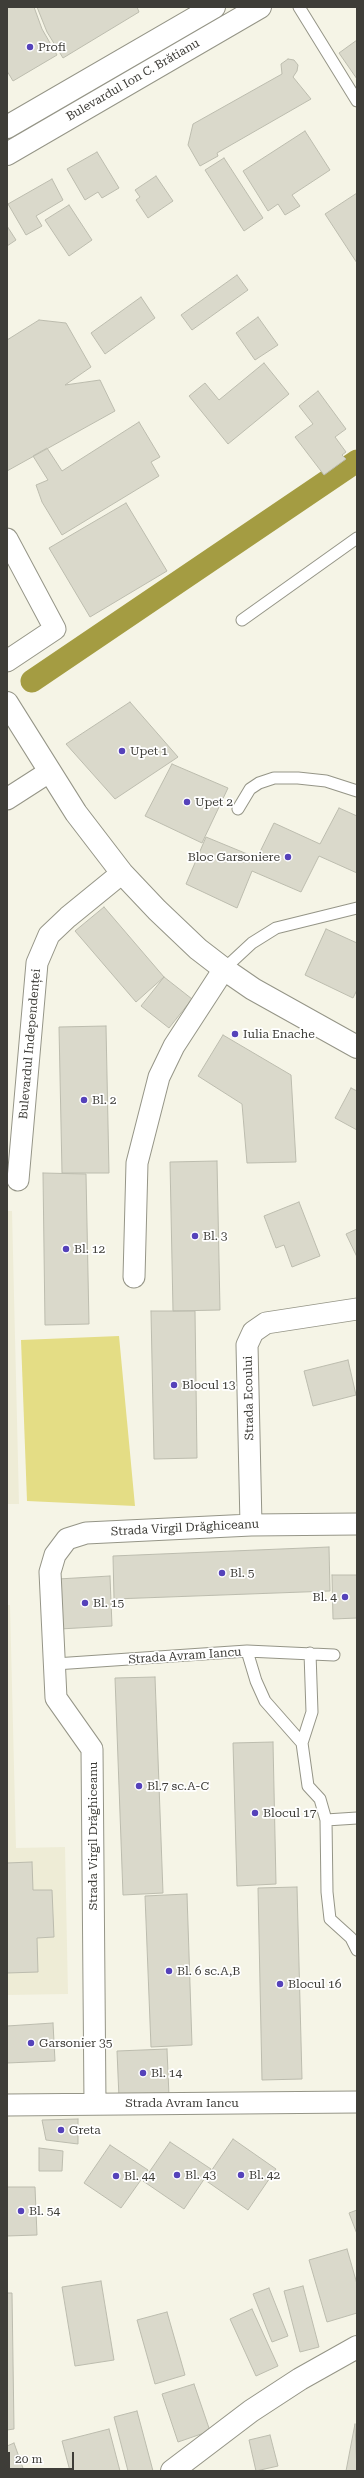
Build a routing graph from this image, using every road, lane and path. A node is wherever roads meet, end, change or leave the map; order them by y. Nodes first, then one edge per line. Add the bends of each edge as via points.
1 (214, 7) edge
2 (260, 7) edge
3 (299, 7) edge
4 (357, 101) edge
5 (7, 127) edge
6 (7, 154) edge
7 (357, 538) edge
8 (7, 539) edge
9 (242, 620) dead end
10 (7, 661) edge
11 (7, 702) edge
12 (49, 772) junction
13 (357, 791) edge
14 (7, 799) edge
15 (238, 809) dead end
16 (122, 873) junction
17 (357, 908) edge
18 (224, 969) junction
19 (357, 1047) edge
20 (18, 1180) dead end
21 (134, 1277) dead end
22 (357, 1309) edge
23 (357, 1524) edge
24 (251, 1525) junction
25 (247, 1651) junction
26 (310, 1653) junction
27 (334, 1655) dead end
28 (55, 1664) junction
29 (302, 1743) junction
30 (357, 1818) edge
31 (326, 1820) junction
32 (357, 1950) edge
33 (357, 2102) edge
34 (95, 2104) junction
35 (7, 2105) edge
36 (357, 2347) edge
37 (172, 2471) edge

1 - 5 main road, Bulevardul Ion C. Brătianu
2 - 6 main road, Bulevardul Ion C. Brătianu
3 - 4 lane
7 - 9 lane
8 - 10 street via 55,629
11 - 12 main road
12 - 14 street
12 - 16 main road
13 - 15 lane via 326,782 274,778 259,783 250,790
16 - 18 main road via 179,932
16 - 20 street, Bulevardul Independenței via 49,935 37,962
17 - 18 lane via 276,928 252,943
18 - 19 main road via 253,989
18 - 21 street via 174,1046 159,1077 137,1163
22 - 24 street, Strada Ecoului via 266,1323 253,1332 248,1345
23 - 24 street, Strada Virgil Drăghiceanu
24 - 28 street, Strada Virgil Drăghiceanu via 86,1533 67,1539 55,1555 50,1572
25 - 26 lane
25 - 28 lane, Strada Avram Iancu
25 - 29 lane, Strada Avram Iancu via 265,1701
26 - 27 lane
26 - 29 lane via 312,1712
28 - 34 street, Strada Virgil Drăghiceanu via 56,1698 92,1749
29 - 31 lane via 308,1786 320,1799
30 - 31 lane
31 - 32 lane via 330,1919 351,1938
33 - 34 street, Strada Avram Iancu
34 - 35 street, Strada Avram Iancu
36 - 37 main road via 300,2379 251,2411

